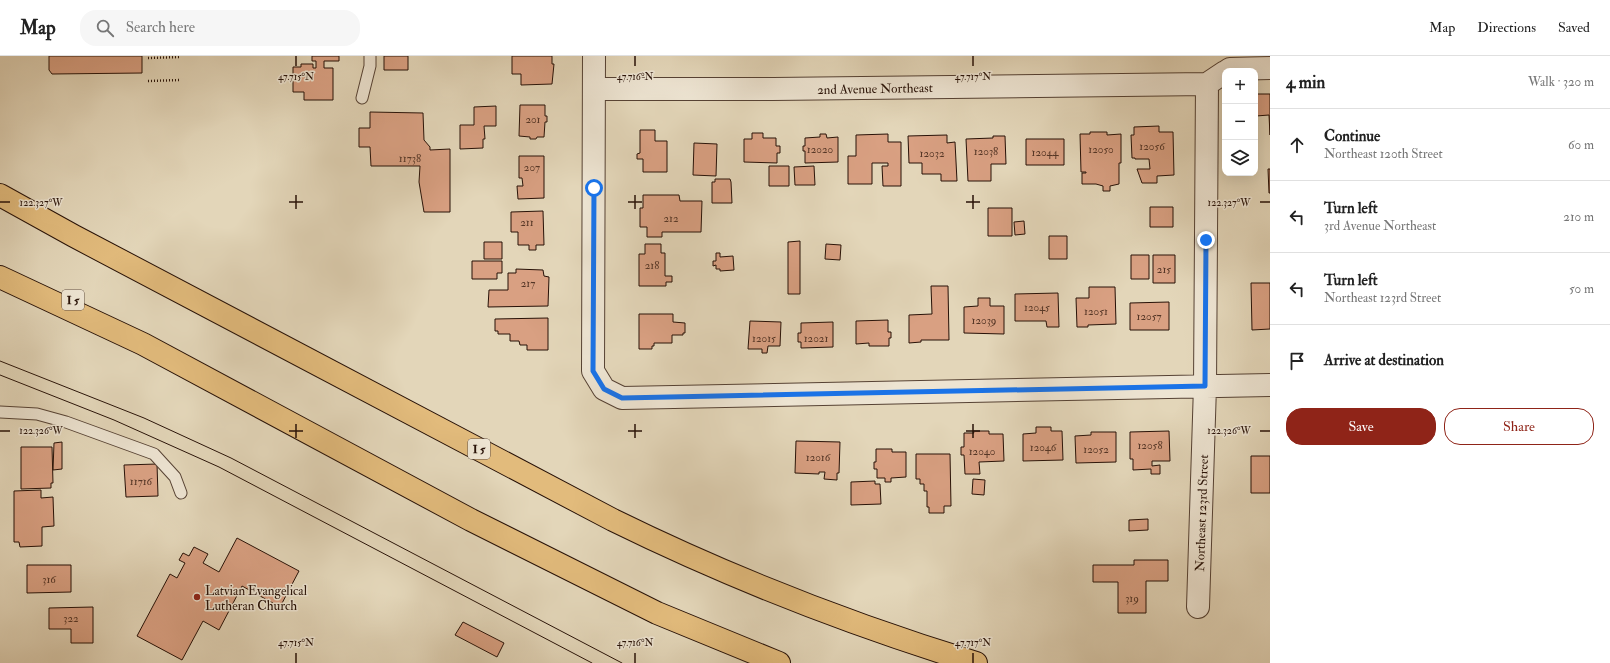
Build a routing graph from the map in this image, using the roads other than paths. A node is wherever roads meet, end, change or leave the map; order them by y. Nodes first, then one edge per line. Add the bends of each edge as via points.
1 (370, 56) edge
2 (594, 56) edge
3 (1270, 68) edge
4 (1220, 76) edge
5 (594, 89) junction
6 (362, 98) dead end
7 (0, 195) edge
8 (0, 262) edge
9 (0, 277) edge
10 (143, 344) junction
11 (1270, 385) edge
12 (1205, 386) junction
13 (0, 412) edge
14 (181, 493) dead end
15 (1198, 607) dead end
16 (779, 663) edge
17 (976, 663) edge

1 - 6 lane
2 - 5 street
3 - 4 street, 2nd Avenue Northeast via 1230,69
4 - 5 street, 2nd Avenue Northeast via 773,89
4 - 12 street, Northeast 123rd Street
5 - 12 street via 593,371 604,389 622,398
7 - 17 highway, I 5 via 671,549 798,601
8 - 10 highway, I 5 via 73,301
9 - 10 highway
10 - 16 highway, I 5 via 492,530 657,613
11 - 12 street
12 - 15 street, Northeast 123rd Street
13 - 14 lane via 37,414 154,454 175,477

